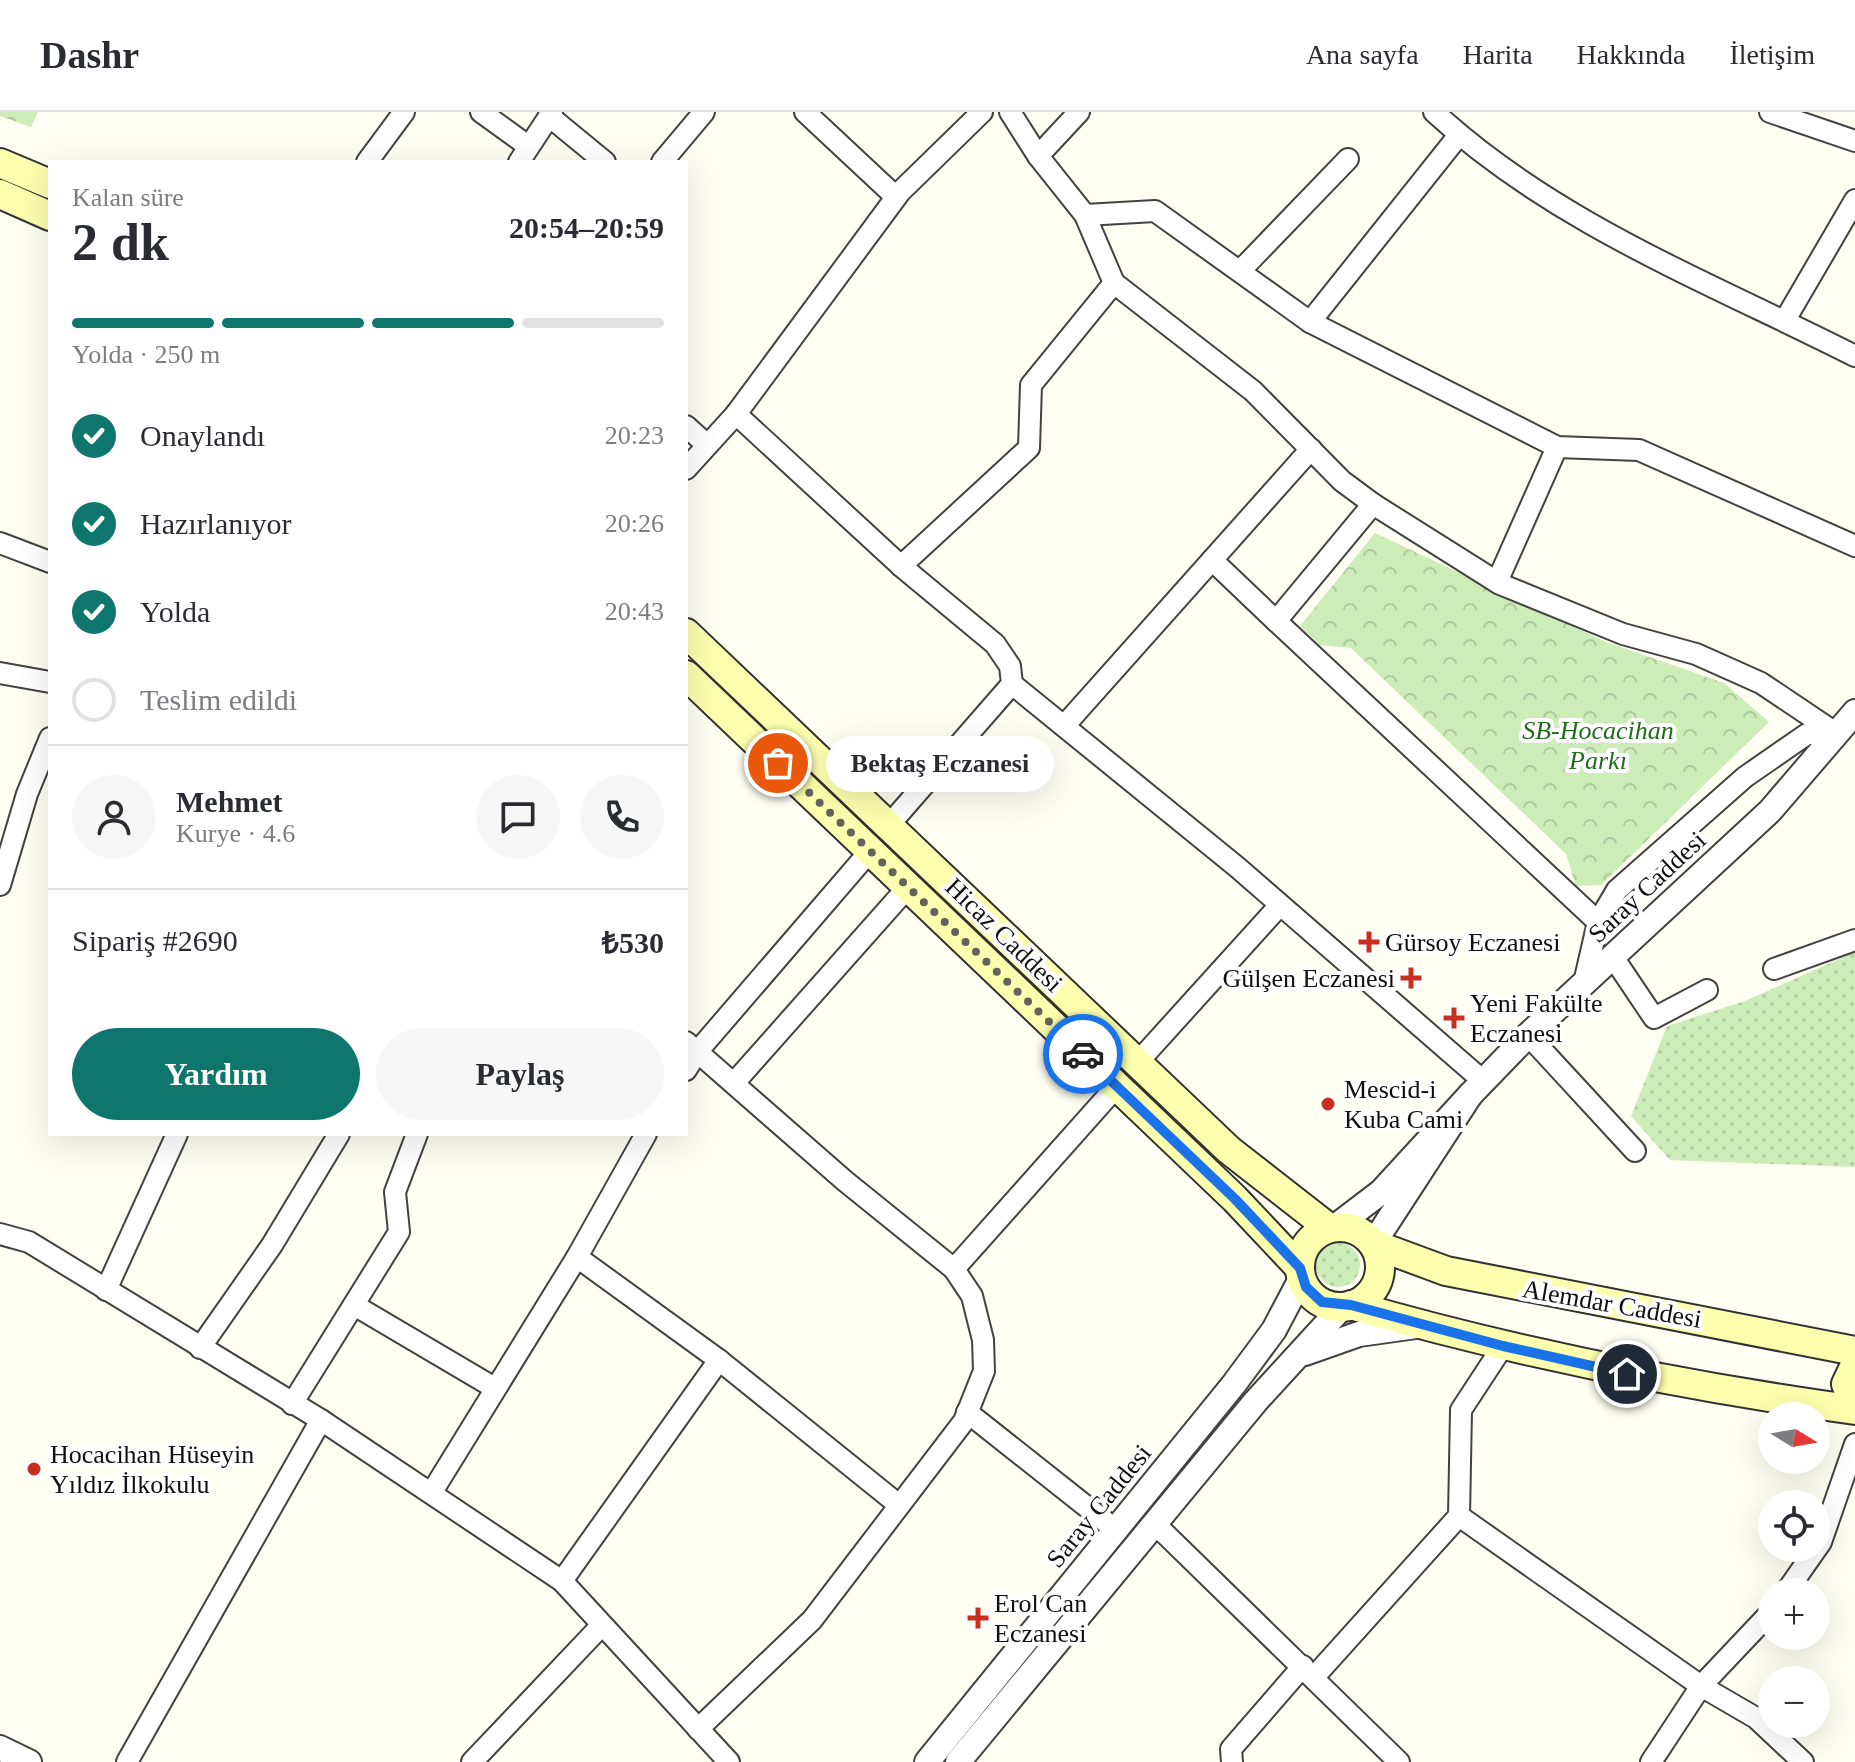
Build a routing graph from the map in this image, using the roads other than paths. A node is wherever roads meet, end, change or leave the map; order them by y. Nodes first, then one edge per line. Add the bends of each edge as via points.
1 (481, 112) edge
2 (704, 112) edge
3 (805, 112) edge
4 (982, 112) edge
5 (1010, 112) edge
6 (1079, 112) edge
7 (1434, 112) edge
8 (1770, 112) edge
9 (397, 114) edge
10 (550, 114) edge
11 (1459, 135) junction
12 (1855, 141) edge
13 (523, 154) edge
14 (1038, 156) junction
15 (1348, 159) dead end
16 (368, 160) edge
17 (603, 160) edge
18 (664, 160) edge
19 (0, 163) edge
20 (48, 183) edge
21 (0, 194) edge
22 (896, 197) junction
23 (1855, 200) edge
24 (48, 215) edge
25 (1085, 215) junction
26 (1240, 271) junction
27 (1114, 283) junction
28 (1785, 320) junction
29 (1310, 322) junction
30 (1855, 356) edge
31 (736, 414) junction
32 (688, 428) edge
33 (707, 445) junction
34 (1557, 447) junction
35 (1311, 449) junction
36 (688, 467) edge
37 (1373, 504) junction
38 (0, 543) edge
39 (1855, 546) edge
40 (1212, 560) junction
41 (48, 561) edge
42 (901, 566) junction
43 (1497, 582) junction
44 (1276, 621) junction
45 (688, 635) edge
46 (0, 673) edge
47 (688, 677) edge
48 (48, 682) edge
49 (1012, 684) junction
50 (1064, 726) junction
51 (1847, 726) edge
52 (48, 743) edge
53 (889, 825) junction
54 (870, 851) junction
55 (0, 885) edge
56 (908, 887) junction
57 (1280, 905) junction
58 (1598, 922) junction
59 (1855, 940) edge
60 (1613, 957) junction
61 (1774, 969) dead end
62 (1584, 983) junction
63 (1707, 990) dead end
64 (1528, 1035) junction
65 (692, 1047) edge
66 (1137, 1063) junction
67 (734, 1083) junction
68 (1116, 1087) junction
69 (1476, 1088) junction
70 (176, 1136) edge
71 (338, 1136) edge
72 (412, 1136) edge
73 (645, 1136) edge
74 (1635, 1151) dead end
75 (1332, 1227) junction
76 (0, 1234) edge
77 (1373, 1244) junction
78 (577, 1257) junction
79 (954, 1269) junction
80 (1301, 1273) junction
81 (106, 1290) junction
82 (354, 1305) junction
83 (1347, 1306) junction
84 (1421, 1325) junction
85 (1503, 1346) junction
86 (200, 1348) junction
87 (1855, 1351) edge
88 (1296, 1357) junction
89 (719, 1360) junction
90 (1855, 1365) edge
91 (493, 1387) junction
92 (292, 1404) junction
93 (1855, 1408) edge
94 (967, 1412) junction
95 (321, 1420) junction
96 (1855, 1444) edge
97 (432, 1492) junction
98 (899, 1505) junction
99 (1459, 1516) junction
100 (1155, 1524) junction
101 (1116, 1530) junction
102 (1796, 1578) edge
103 (562, 1581) junction
104 (601, 1626) junction
105 (1758, 1626) edge
106 (1308, 1672) junction
107 (1701, 1686) junction
108 (698, 1729) junction
109 (0, 1748) edge
110 (29, 1762) edge
111 (127, 1762) edge
112 (472, 1762) edge
113 (729, 1762) edge
114 (927, 1762) edge
115 (958, 1762) edge
116 (1232, 1762) edge
117 (1399, 1762) edge
118 (1651, 1762) edge
119 (1803, 1762) edge

1 - 13 street
2 - 18 street
3 - 22 street
4 - 22 street
5 - 14 street
6 - 14 street
7 - 11 street
8 - 12 street
9 - 16 street
10 - 13 street
10 - 17 street
11 - 28 street via 1548,201
11 - 29 street
14 - 25 street
15 - 26 street
19 - 20 main road
21 - 24 main road
22 - 31 street
23 - 28 street
25 - 26 street via 1155,211
25 - 27 street
26 - 29 street
27 - 35 street via 1253,391
27 - 42 street via 1031,385 1029,448
28 - 30 street
29 - 34 street
31 - 33 street
31 - 42 street
32 - 33 street
33 - 36 street
34 - 39 street via 1639,450
34 - 43 street
35 - 37 street
35 - 40 street
37 - 43 street
37 - 44 street
38 - 41 street
40 - 44 street
40 - 50 street
42 - 49 street via 995,644 1010,666
43 - 51 street via 1623,634 1696,654
44 - 58 street
45 - 53 main road, Hicaz Caddesi
46 - 48 street
47 - 54 main road, Hicaz Caddesi
49 - 50 street
49 - 53 street
50 - 57 street
51 - 58 street via 1807,734 1745,777 1617,890
51 - 60 street, Saray Caddesi via 1770,811
52 - 55 street
53 - 66 main road, Hicaz Caddesi
54 - 56 main road, Hicaz Caddesi
54 - 65 street
56 - 67 street
56 - 68 main road, Hicaz Caddesi
57 - 66 street
57 - 69 street
58 - 62 street
59 - 61 street
60 - 62 street, Saray Caddesi
60 - 63 street via 1654,1018
62 - 64 street, Saray Caddesi
64 - 69 street, Saray Caddesi
64 - 74 street
65 - 67 street
66 - 75 main road, Hicaz Caddesi via 1229,1150
67 - 79 street
68 - 79 street
68 - 80 main road, Hicaz Caddesi via 1235,1199
69 - 75 street, Saray Caddesi via 1381,1192
69 - 77 street, Saray Caddesi
70 - 81 street
71 - 86 street via 272,1245
72 - 82 street via 395,1192 399,1232
73 - 78 street
75 - 77 main road via 1357,1230
75 - 80 main road via 1311,1239
76 - 81 street via 29,1242
77 - 83 main road via 1379,1256 1377,1281 1362,1300
77 - 87 main road, Alemdar Caddesi via 1446,1271
78 - 89 street
78 - 91 street
79 - 94 street via 972,1296 983,1340 984,1371
80 - 83 main road via 1306,1287 1322,1302
80 - 101 street, Saray Caddesi via 1274,1330
81 - 86 street
82 - 91 street
82 - 92 street
83 - 84 main road
83 - 88 street, Saray Caddesi
84 - 85 main road
84 - 88 street via 1359,1334
85 - 93 main road via 1656,1380
85 - 99 street via 1461,1410
86 - 92 street
88 - 100 street, Saray Caddesi
89 - 98 street
89 - 103 street
90 - 93 main road via 1846,1384
91 - 97 street
92 - 95 street
94 - 98 street
94 - 101 street
95 - 97 street
95 - 111 street
96 - 102 street via 1821,1542
97 - 103 street
98 - 108 street via 812,1620
99 - 106 street
99 - 107 street
100 - 106 street
100 - 115 street, Saray Caddesi
101 - 114 street, Saray Caddesi
103 - 104 street
104 - 108 street
104 - 112 street
105 - 107 street
106 - 116 street via 1231,1749
106 - 117 street
107 - 118 street
107 - 119 street via 1756,1718
108 - 113 street
109 - 110 street

